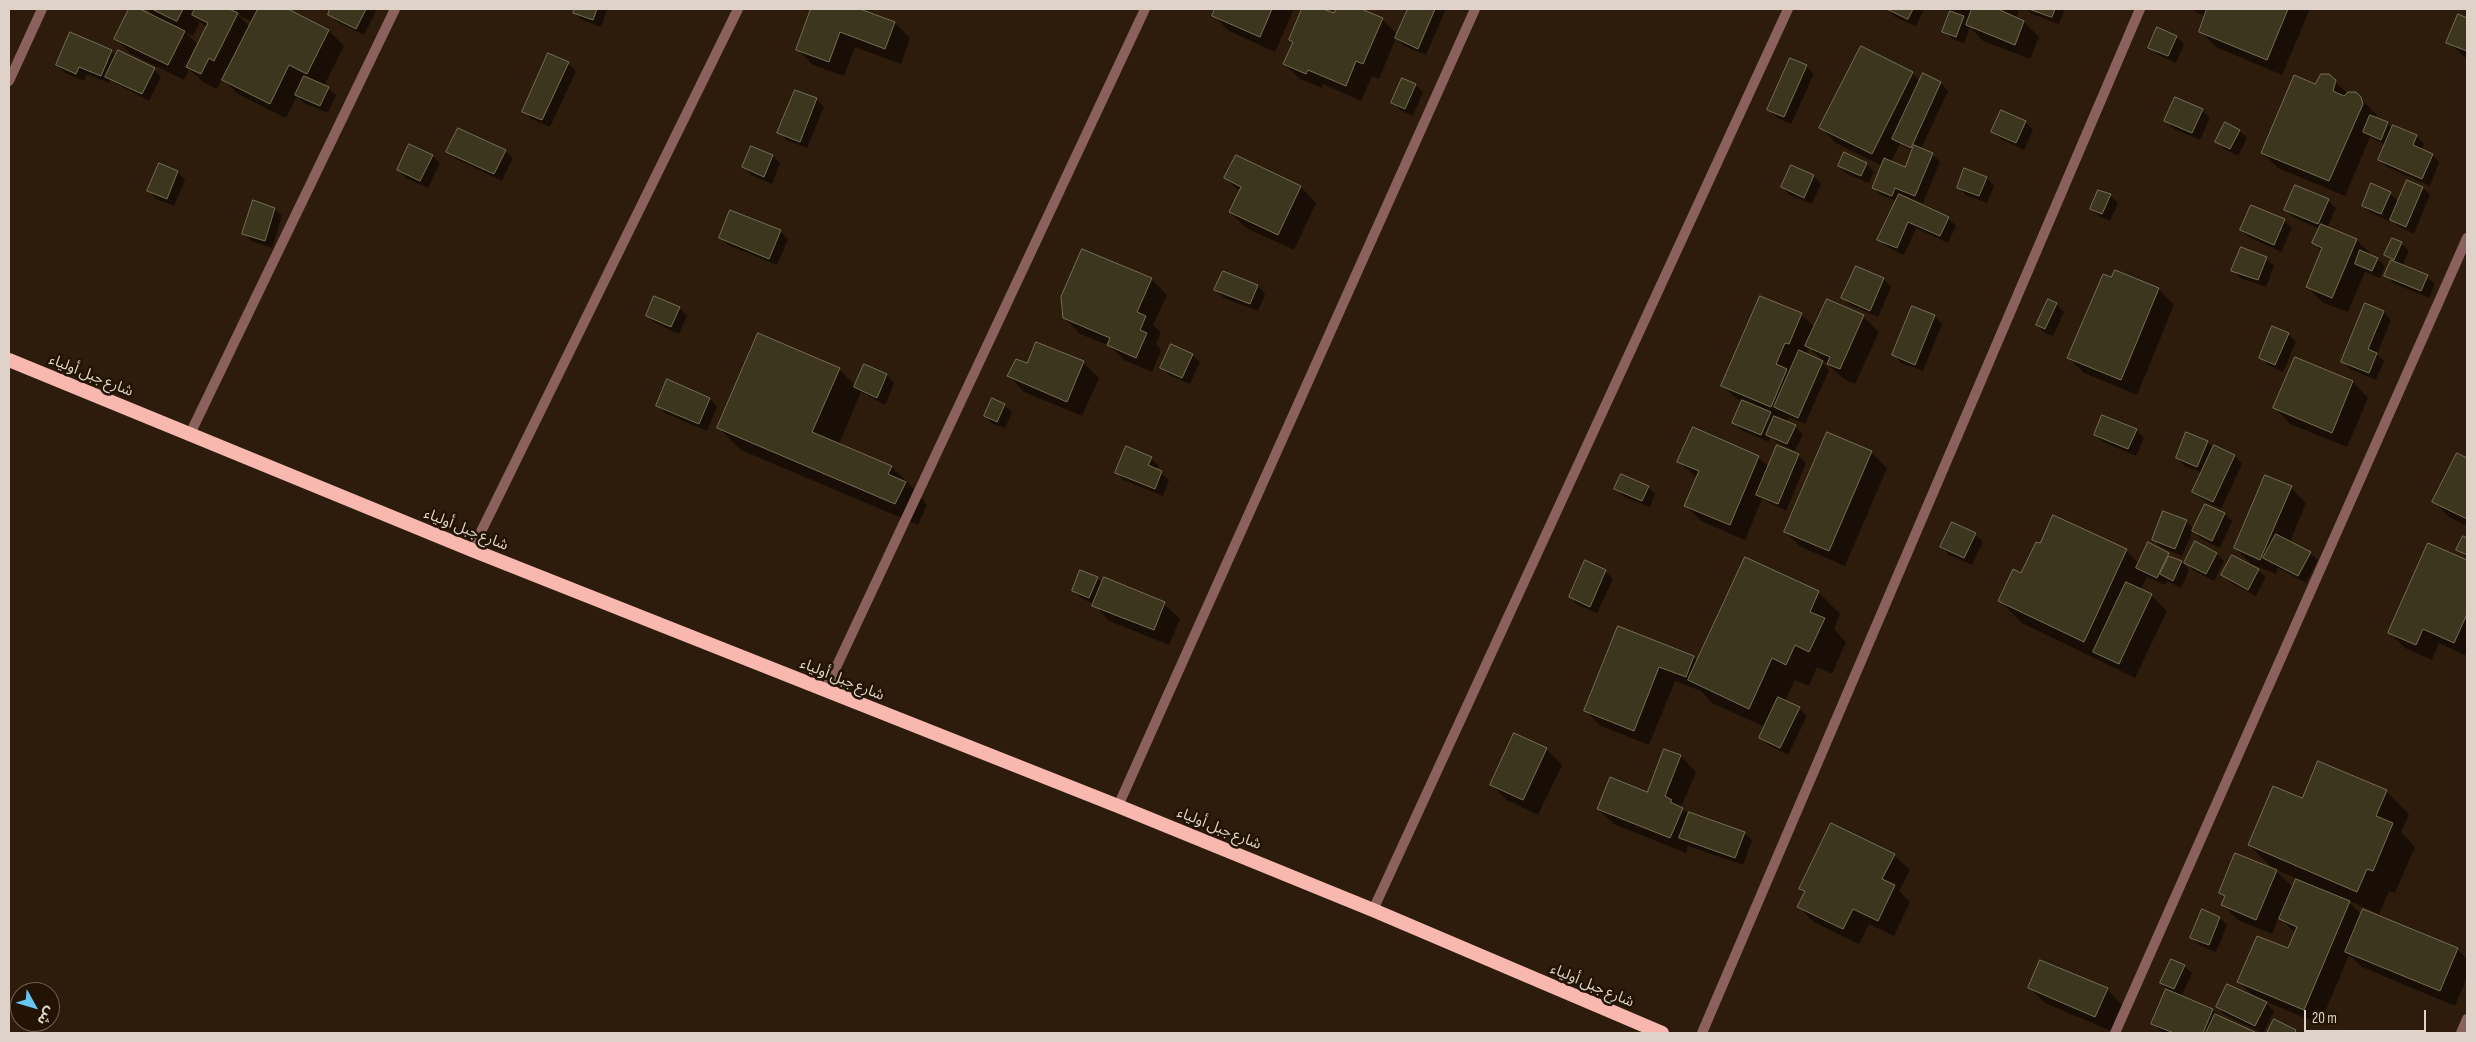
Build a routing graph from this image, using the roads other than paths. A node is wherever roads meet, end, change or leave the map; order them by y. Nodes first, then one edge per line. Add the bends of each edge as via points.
1 (42, 9) edge
2 (395, 9) edge
3 (738, 9) edge
4 (1145, 9) edge
5 (1475, 9) edge
6 (1788, 9) edge
7 (2140, 9) edge
8 (9, 81) edge
9 (2467, 238) edge
10 (9, 360) edge
11 (190, 434) junction
12 (472, 550) junction
13 (825, 691) junction
14 (1118, 806) junction
15 (1373, 910) junction
16 (2467, 1019) edge
17 (1662, 1033) edge
18 (1702, 1033) edge
19 (2115, 1033) edge
20 (2461, 1033) edge

1 - 8 street
2 - 11 street
3 - 12 street
4 - 13 street
5 - 14 street
6 - 15 street
7 - 18 street
9 - 19 street
10 - 11 highway, شارع جبل أولياء
11 - 12 highway, شارع جبل أولياء
12 - 13 highway, شارع جبل أولياء
13 - 14 highway, شارع جبل أولياء
14 - 15 highway, شارع جبل أولياء
15 - 17 highway, شارع جبل أولياء
16 - 20 street

